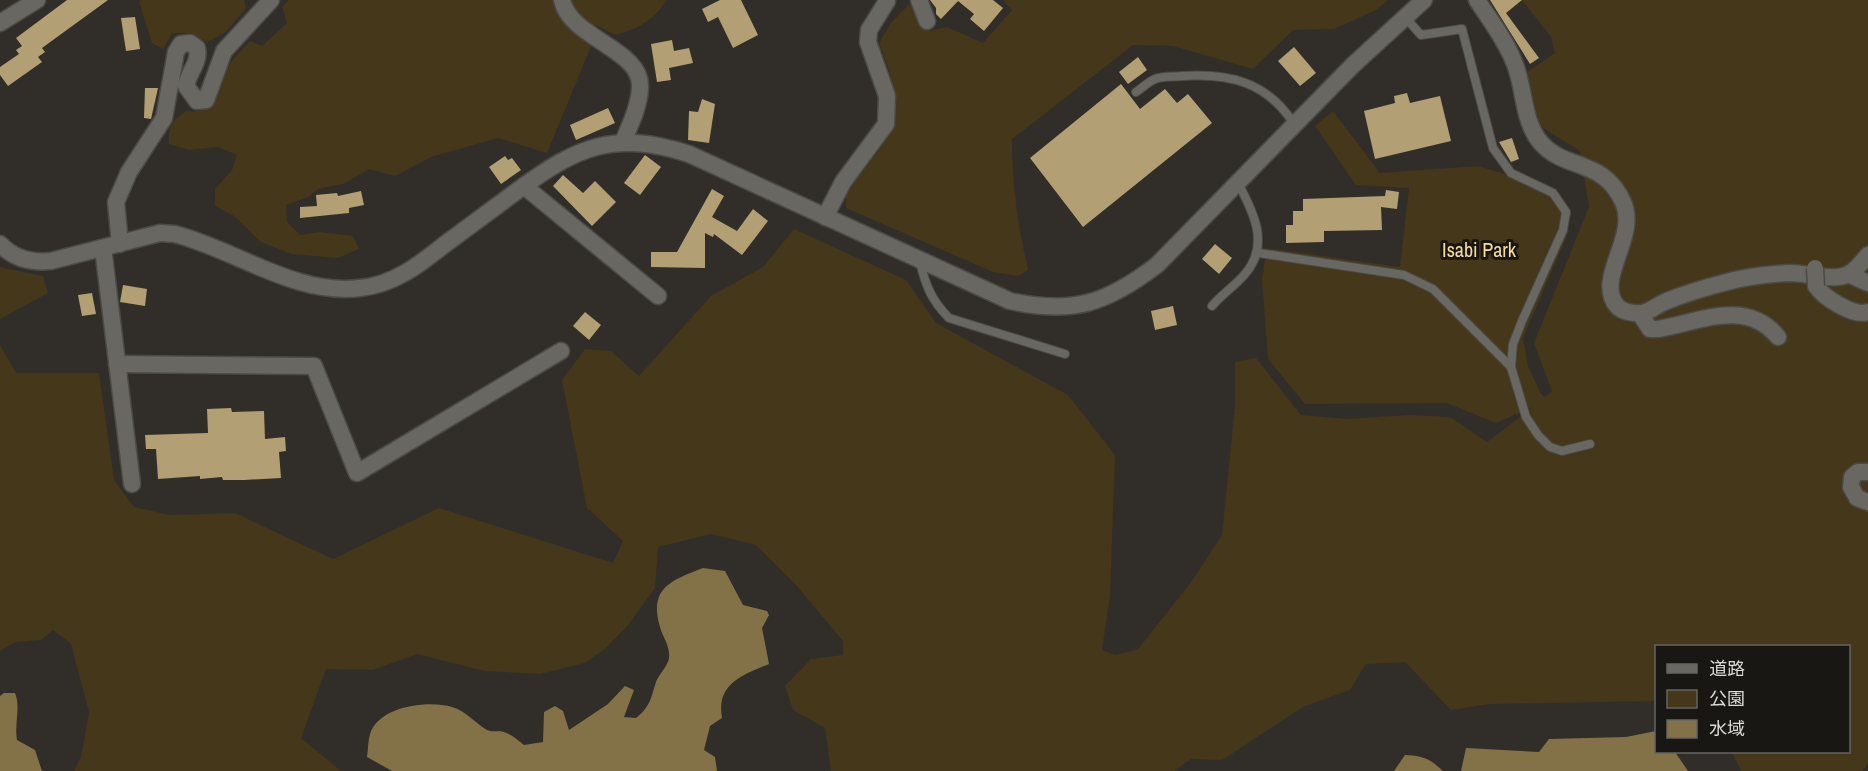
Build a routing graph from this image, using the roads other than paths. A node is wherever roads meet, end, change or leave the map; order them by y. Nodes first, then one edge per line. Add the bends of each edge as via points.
1 (37, 0) edge
2 (272, 0) edge
3 (562, 0) edge
4 (919, 0) edge
5 (1424, 0) edge
6 (1477, 0) edge
7 (887, 1) edge
8 (1404, 16) junction
9 (927, 21) dead end
10 (0, 23) edge
11 (1136, 92) dead end
12 (1294, 124) junction
13 (623, 142) junction
14 (1238, 183) junction
15 (524, 186) junction
16 (825, 217) junction
17 (0, 244) edge
18 (111, 246) junction
19 (1259, 253) junction
20 (1868, 255) edge
21 (920, 261) junction
22 (1815, 268) dead end
23 (1848, 274) junction
24 (1868, 283) edge
25 (658, 296) dead end
26 (1212, 306) dead end
27 (1868, 312) edge
28 (1640, 314) junction
29 (1778, 337) dead end
30 (561, 351) dead end
31 (1065, 354) dead end
32 (117, 364) junction
33 (1511, 367) junction
34 (1590, 444) dead end
35 (1868, 472) edge
36 (132, 484) dead end
37 (1868, 502) edge

1 - 10 street
2 - 18 street via 224,51 206,100 197,101 186,86 199,58 197,48 190,43 181,44 176,52 164,117 129,172 116,202
3 - 13 street via 572,19 622,56 638,76 641,87 637,107
4 - 9 street
5 - 8 street
6 - 28 street via 1502,36 1515,64 1530,123 1540,142 1557,156 1595,169 1623,203 1628,225 1610,278 1612,294 1617,306
7 - 16 street via 869,30 868,42 887,96 886,124 843,182
8 - 12 street
8 - 33 lane via 1421,35 1462,29 1493,148 1511,173 1553,193 1566,212 1563,230 1513,344
11 - 12 lane via 1155,78 1202,74 1236,80 1269,95 1282,105
12 - 14 street
13 - 15 street via 588,148 570,156
13 - 16 street via 689,153
14 - 19 lane via 1256,222
14 - 21 street via 1157,265 1128,287 1084,304 1036,306 1011,301
15 - 18 street via 405,273 363,288 323,288 175,234
15 - 25 street
16 - 21 street
17 - 18 street via 15,256 34,262
18 - 32 street
19 - 26 lane via 1246,273
19 - 33 lane via 1404,275 1421,282 1444,297
20 - 23 street
21 - 31 lane via 935,304 949,318
22 - 27 street, bridge via 1820,292 1845,307 1863,314
23 - 24 street
23 - 28 street via 1791,273 1724,282
28 - 29 street via 1650,329 1658,329 1739,313 1758,319
30 - 32 street via 357,473 314,366
32 - 36 street
33 - 34 lane via 1526,417 1550,447 1562,451
35 - 37 street via 1852,477 1851,487 1857,498

